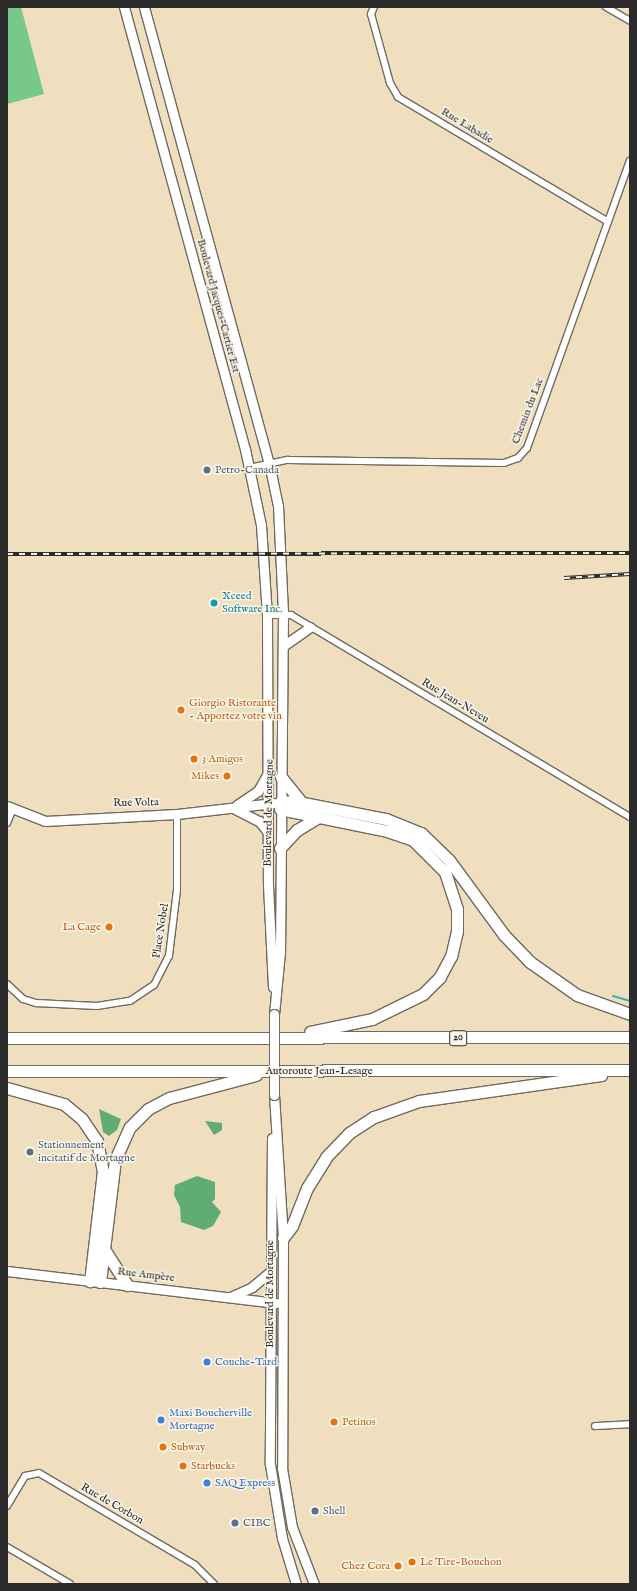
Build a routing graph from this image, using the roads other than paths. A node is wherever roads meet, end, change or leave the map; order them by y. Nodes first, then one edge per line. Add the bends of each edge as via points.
1 (124, 7) edge
2 (144, 7) edge
3 (374, 7) edge
4 (606, 7) edge
5 (630, 22) edge
6 (630, 161) edge
7 (607, 221) junction
8 (269, 463) junction
9 (249, 468) junction
10 (283, 613) junction
11 (267, 615) junction
12 (310, 626) junction
13 (283, 646) junction
14 (268, 772) junction
15 (281, 777) junction
16 (302, 803) junction
17 (268, 804) junction
18 (280, 806) junction
19 (10, 808) edge
20 (232, 808) junction
21 (178, 814) junction
22 (630, 817) edge
23 (317, 818) junction
24 (7, 823) edge
25 (268, 832) junction
26 (280, 848) junction
27 (7, 984) edge
28 (274, 1014) junction
29 (630, 1014) edge
30 (286, 1037) junction
31 (7, 1038) edge
32 (630, 1038) edge
33 (628, 1070) edge
34 (7, 1071) edge
35 (278, 1071) junction
36 (7, 1088) edge
37 (274, 1095) junction
38 (283, 1238) junction
39 (104, 1249) junction
40 (7, 1271) edge
41 (270, 1272) junction
42 (95, 1282) junction
43 (127, 1285) junction
44 (228, 1297) junction
45 (271, 1302) junction
46 (283, 1304) junction
47 (630, 1424) edge
48 (595, 1426) dead end
49 (7, 1506) edge
50 (7, 1546) edge
51 (70, 1584) edge
52 (214, 1584) edge
53 (296, 1584) edge
54 (314, 1584) edge

1 - 9 main road, Boulevard Jacques-Cartier Est
2 - 8 main road, Boulevard Jacques-Cartier Est
3 - 7 street, Rue Labadie via 371,14 390,83 398,97
4 - 5 street
6 - 7 street, Chemin du Lac
7 - 8 street, Chemin du Lac via 526,448 518,458 504,463 332,459
8 - 9 street, Chemin du Lac
8 - 10 main road, Boulevard Jacques-Cartier Est via 282,539
9 - 11 main road, Boulevard Jacques-Cartier Est via 262,535
10 - 11 street
10 - 12 street, Rue Jean-Neveu
10 - 13 main road, Boulevard de Mortagne
11 - 14 main road, Boulevard de Mortagne
12 - 13 main road
12 - 22 street, Rue Jean-Neveu
13 - 15 main road, Boulevard de Mortagne
14 - 17 main road, Boulevard de Mortagne
14 - 20 main road via 258,790
15 - 16 highway
15 - 18 main road, Boulevard de Mortagne
16 - 18 highway
16 - 29 highway via 386,819 421,833 450,860 501,932 530,962 577,995
17 - 18 main road, Rue Volta
17 - 20 main road, Rue Volta
17 - 25 main road, Boulevard de Mortagne
18 - 23 highway
18 - 26 main road, Boulevard de Mortagne
19 - 21 main road, Rue Volta via 45,821
19 - 24 street
20 - 21 main road, Rue Volta
20 - 25 main road via 259,821
21 - 27 street, Place Nobel via 177,890 169,956 154,985 130,1001 90,1006 36,1003 23,999
23 - 26 highway via 297,830
23 - 30 highway via 394,832 423,847 450,883 457,904 457,931 443,972 412,1002 365,1021
25 - 28 main road, Boulevard de Mortagne
26 - 28 main road, Boulevard de Mortagne via 280,965
28 - 37 main road, Boulevard de Mortagne, bridge
30 - 31 highway, 20
30 - 32 highway, 20
33 - 35 highway, Autoroute Jean-Lesage
33 - 38 highway via 548,1085 419,1102 374,1117 349,1133 326,1156 307,1188 292,1226
34 - 35 highway, Autoroute Jean-Lesage
35 - 39 highway via 191,1090 158,1103 137,1119 117,1154
36 - 42 highway via 64,1104 82,1119 97,1141 103,1171
37 - 38 main road, Boulevard de Mortagne
37 - 41 main road, Boulevard de Mortagne
38 - 46 main road, Boulevard de Mortagne
39 - 42 highway
39 - 43 highway
40 - 42 main road, Rue Ampère
41 - 44 main road via 252,1287
41 - 45 main road, Boulevard de Mortagne
42 - 43 main road, Rue Ampère
43 - 44 main road, Rue Ampère
44 - 45 main road, Rue Ampère
45 - 46 main road, Rue Ampère
45 - 53 main road, Boulevard de Mortagne via 270,1475 282,1538
46 - 54 main road, Boulevard de Mortagne via 283,1483 292,1527
47 - 48 street
49 - 52 street, Rue de Corbon via 25,1476 39,1473 195,1565
50 - 51 street

